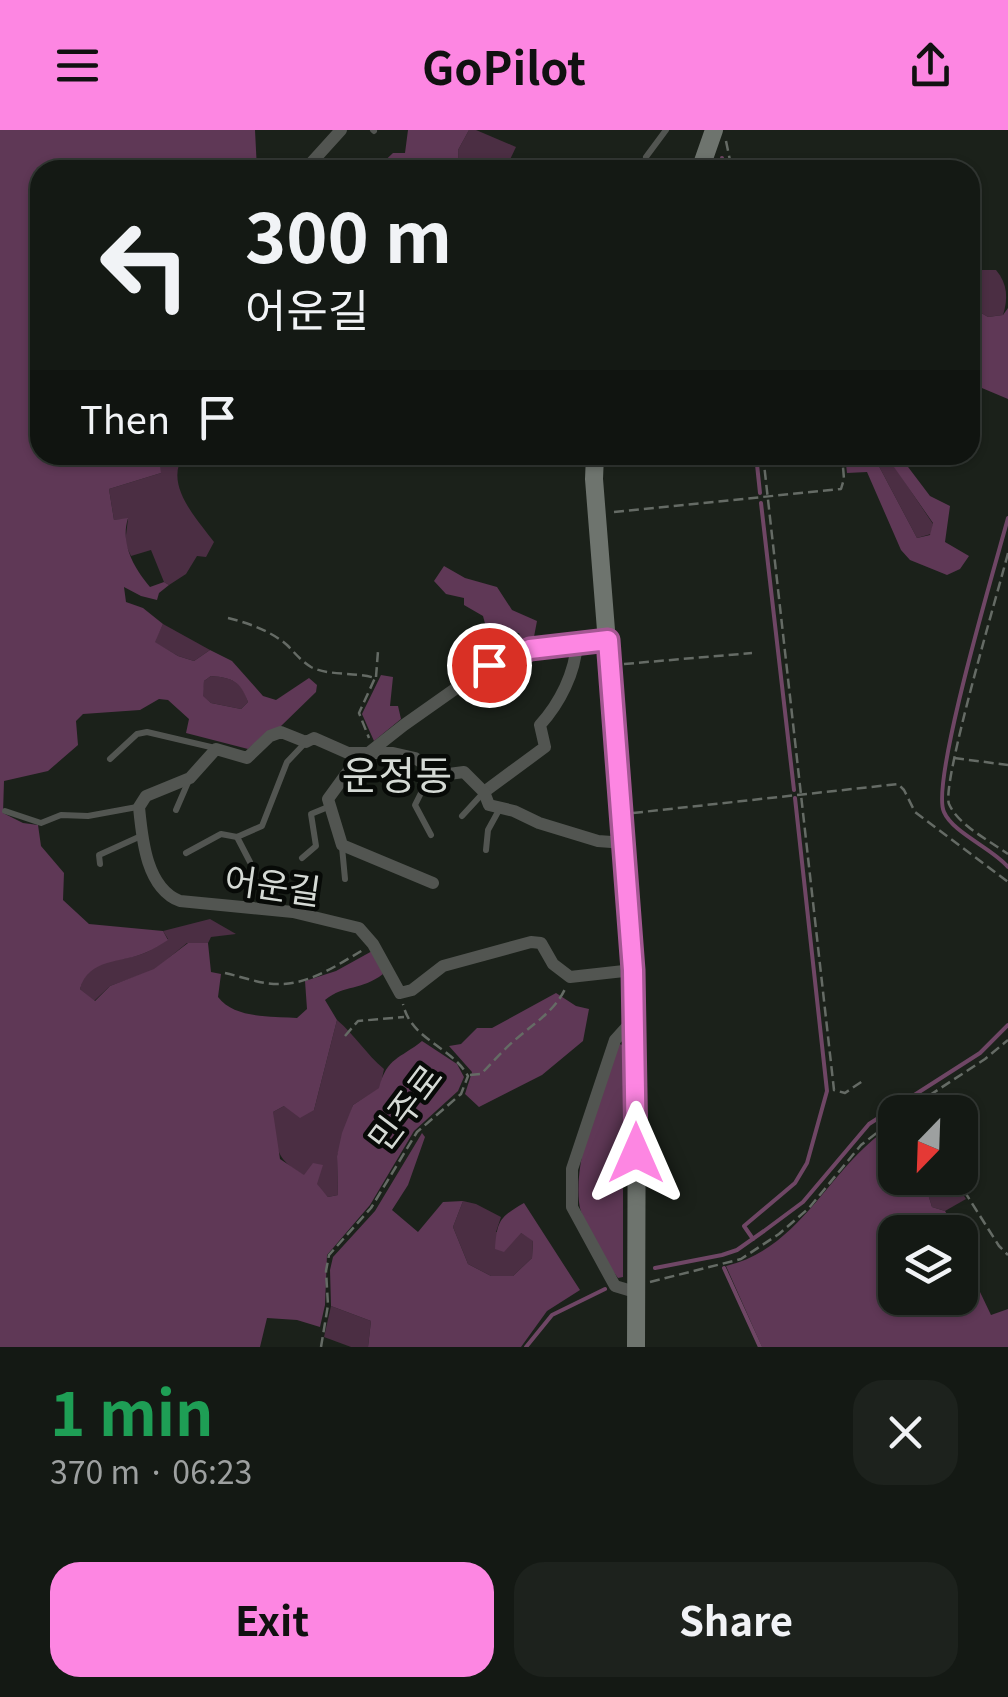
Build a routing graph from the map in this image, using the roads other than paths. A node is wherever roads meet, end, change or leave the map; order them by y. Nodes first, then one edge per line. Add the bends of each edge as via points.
1 (340, 130) edge
2 (666, 130) edge
3 (714, 130) edge
4 (646, 157) dead end
5 (314, 160) edge
6 (704, 160) edge
7 (595, 465) edge
8 (608, 640) junction
9 (576, 644) junction
10 (306, 742) junction
11 (216, 749) junction
12 (366, 754) junction
13 (110, 758) dead end
14 (432, 771) junction
15 (190, 778) junction
16 (484, 792) junction
17 (138, 807) junction
18 (328, 807) junction
19 (176, 810) dead end
20 (499, 810) junction
21 (5, 811) dead end
22 (462, 816) dead end
23 (432, 835) dead end
24 (142, 836) junction
25 (238, 837) junction
26 (625, 843) junction
27 (342, 846) junction
28 (486, 850) dead end
29 (186, 853) dead end
30 (302, 858) dead end
31 (250, 862) dead end
32 (100, 864) dead end
33 (346, 880) dead end
34 (433, 883) dead end
35 (633, 970) junction
36 (634, 1019) junction
37 (635, 1292) junction
38 (636, 1347) edge

1 - 5 street
2 - 4 lane
3 - 6 main road
7 - 8 main road
8 - 9 street, 어운길
8 - 26 main road
9 - 12 street, 어운길 via 530,649 489,665
9 - 16 street via 557,706 540,725 545,747
10 - 11 street via 281,732 247,758
10 - 12 street via 314,738
10 - 25 lane, 어운길 via 287,762 262,826
11 - 13 lane via 147,732
11 - 15 street
12 - 14 street via 414,758
12 - 18 street, 어운길 via 337,784
14 - 16 street via 464,772
14 - 23 lane via 416,805
15 - 17 street via 146,796
15 - 19 lane
16 - 20 street
16 - 22 lane
17 - 21 lane via 41,823
17 - 24 street, 어운길
18 - 27 street, 어운길
18 - 30 lane, 어운길 via 311,814 316,846
20 - 26 street
20 - 28 lane
24 - 32 lane via 99,855
24 - 35 street, 어운길 via 153,874 170,897 359,928 400,992 443,966 531,942 542,943 553,964 570,976
25 - 29 lane, 어운길 via 221,834
25 - 31 lane, 어운길
26 - 35 main road
27 - 33 lane, 어운길
27 - 34 street, 어운길
35 - 36 main road
36 - 37 main road
36 - 37 street via 614,1040 600,1077 572,1170 572,1207 615,1286
37 - 38 main road

